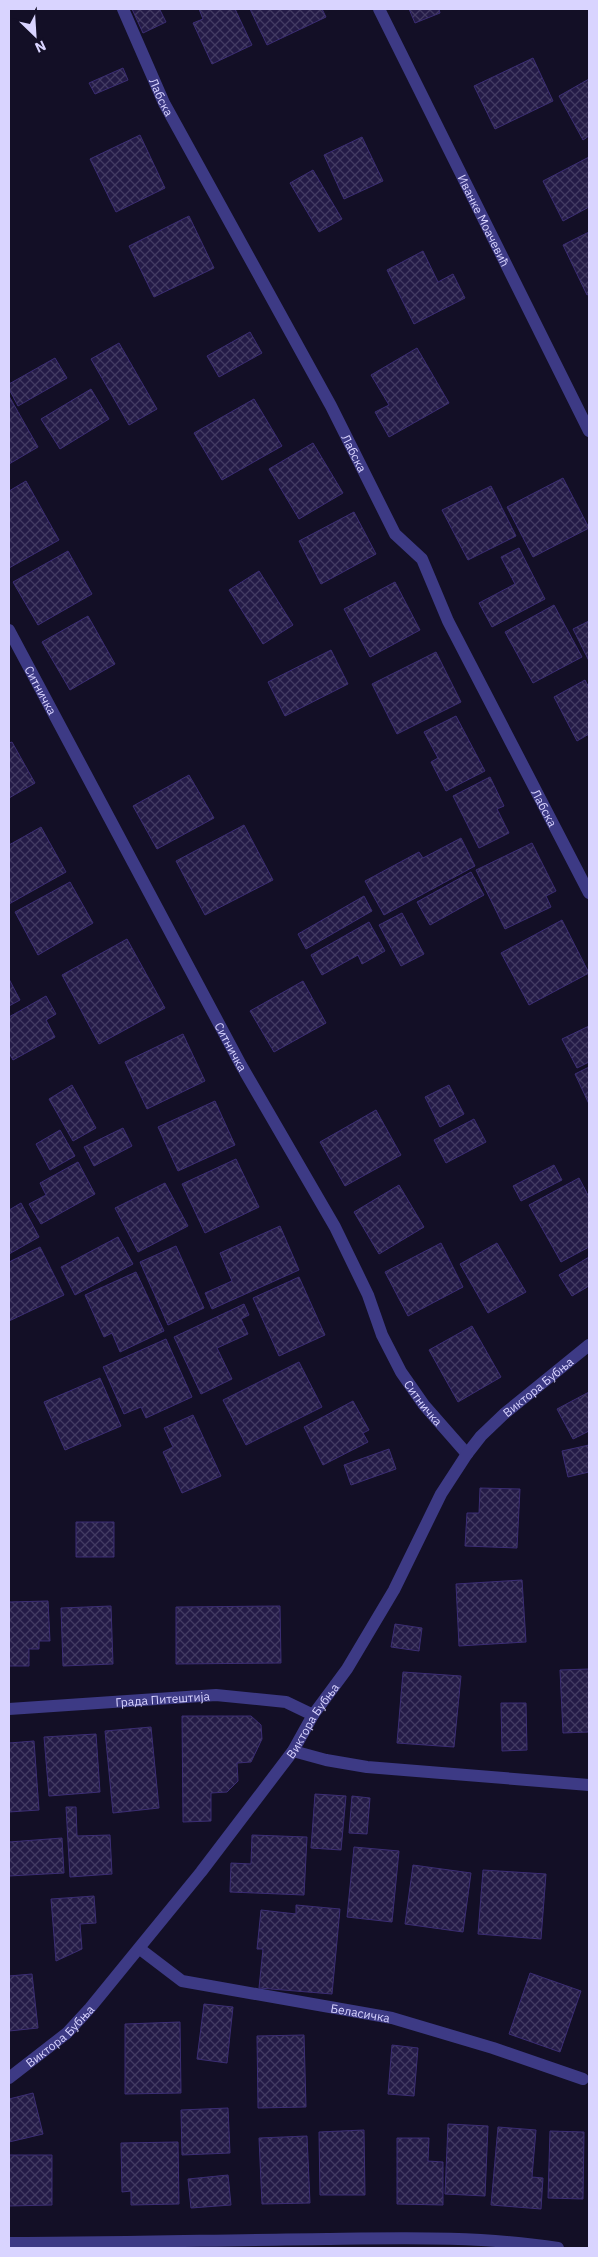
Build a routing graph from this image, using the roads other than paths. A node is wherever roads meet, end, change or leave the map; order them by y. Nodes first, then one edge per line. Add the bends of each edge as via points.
1 (123, 9) edge
2 (379, 9) edge
3 (589, 431) edge
4 (9, 630) edge
5 (589, 893) edge
6 (589, 1345) edge
7 (467, 1454) junction
8 (9, 1709) edge
9 (313, 1715) junction
10 (293, 1751) junction
11 (589, 1785) edge
12 (140, 1949) junction
13 (9, 2078) edge
14 (583, 2079) dead end
15 (9, 2243) edge
16 (122, 2246) edge
17 (558, 2248) edge

1 - 5 street, Лабска via 164,103 331,406 395,534 422,559 429,572 448,621
2 - 3 street, Иванке Моачевић
4 - 7 street, Ситничка via 241,1065 335,1227 401,1372 424,1405
6 - 7 street, Виктора Бубња via 504,1414
7 - 9 street, Виктора Бубња via 441,1494 389,1598 346,1669
8 - 9 street, Града Питештија via 216,1695 286,1702
9 - 10 street, Виктора Бубња
10 - 11 street via 367,1767
10 - 12 street, Виктора Бубња
12 - 13 street, Виктора Бубња via 67,2033
12 - 14 street, Беласичка via 182,1981 392,2018
15 - 16 street
16 - 17 street via 418,2238 495,2240

